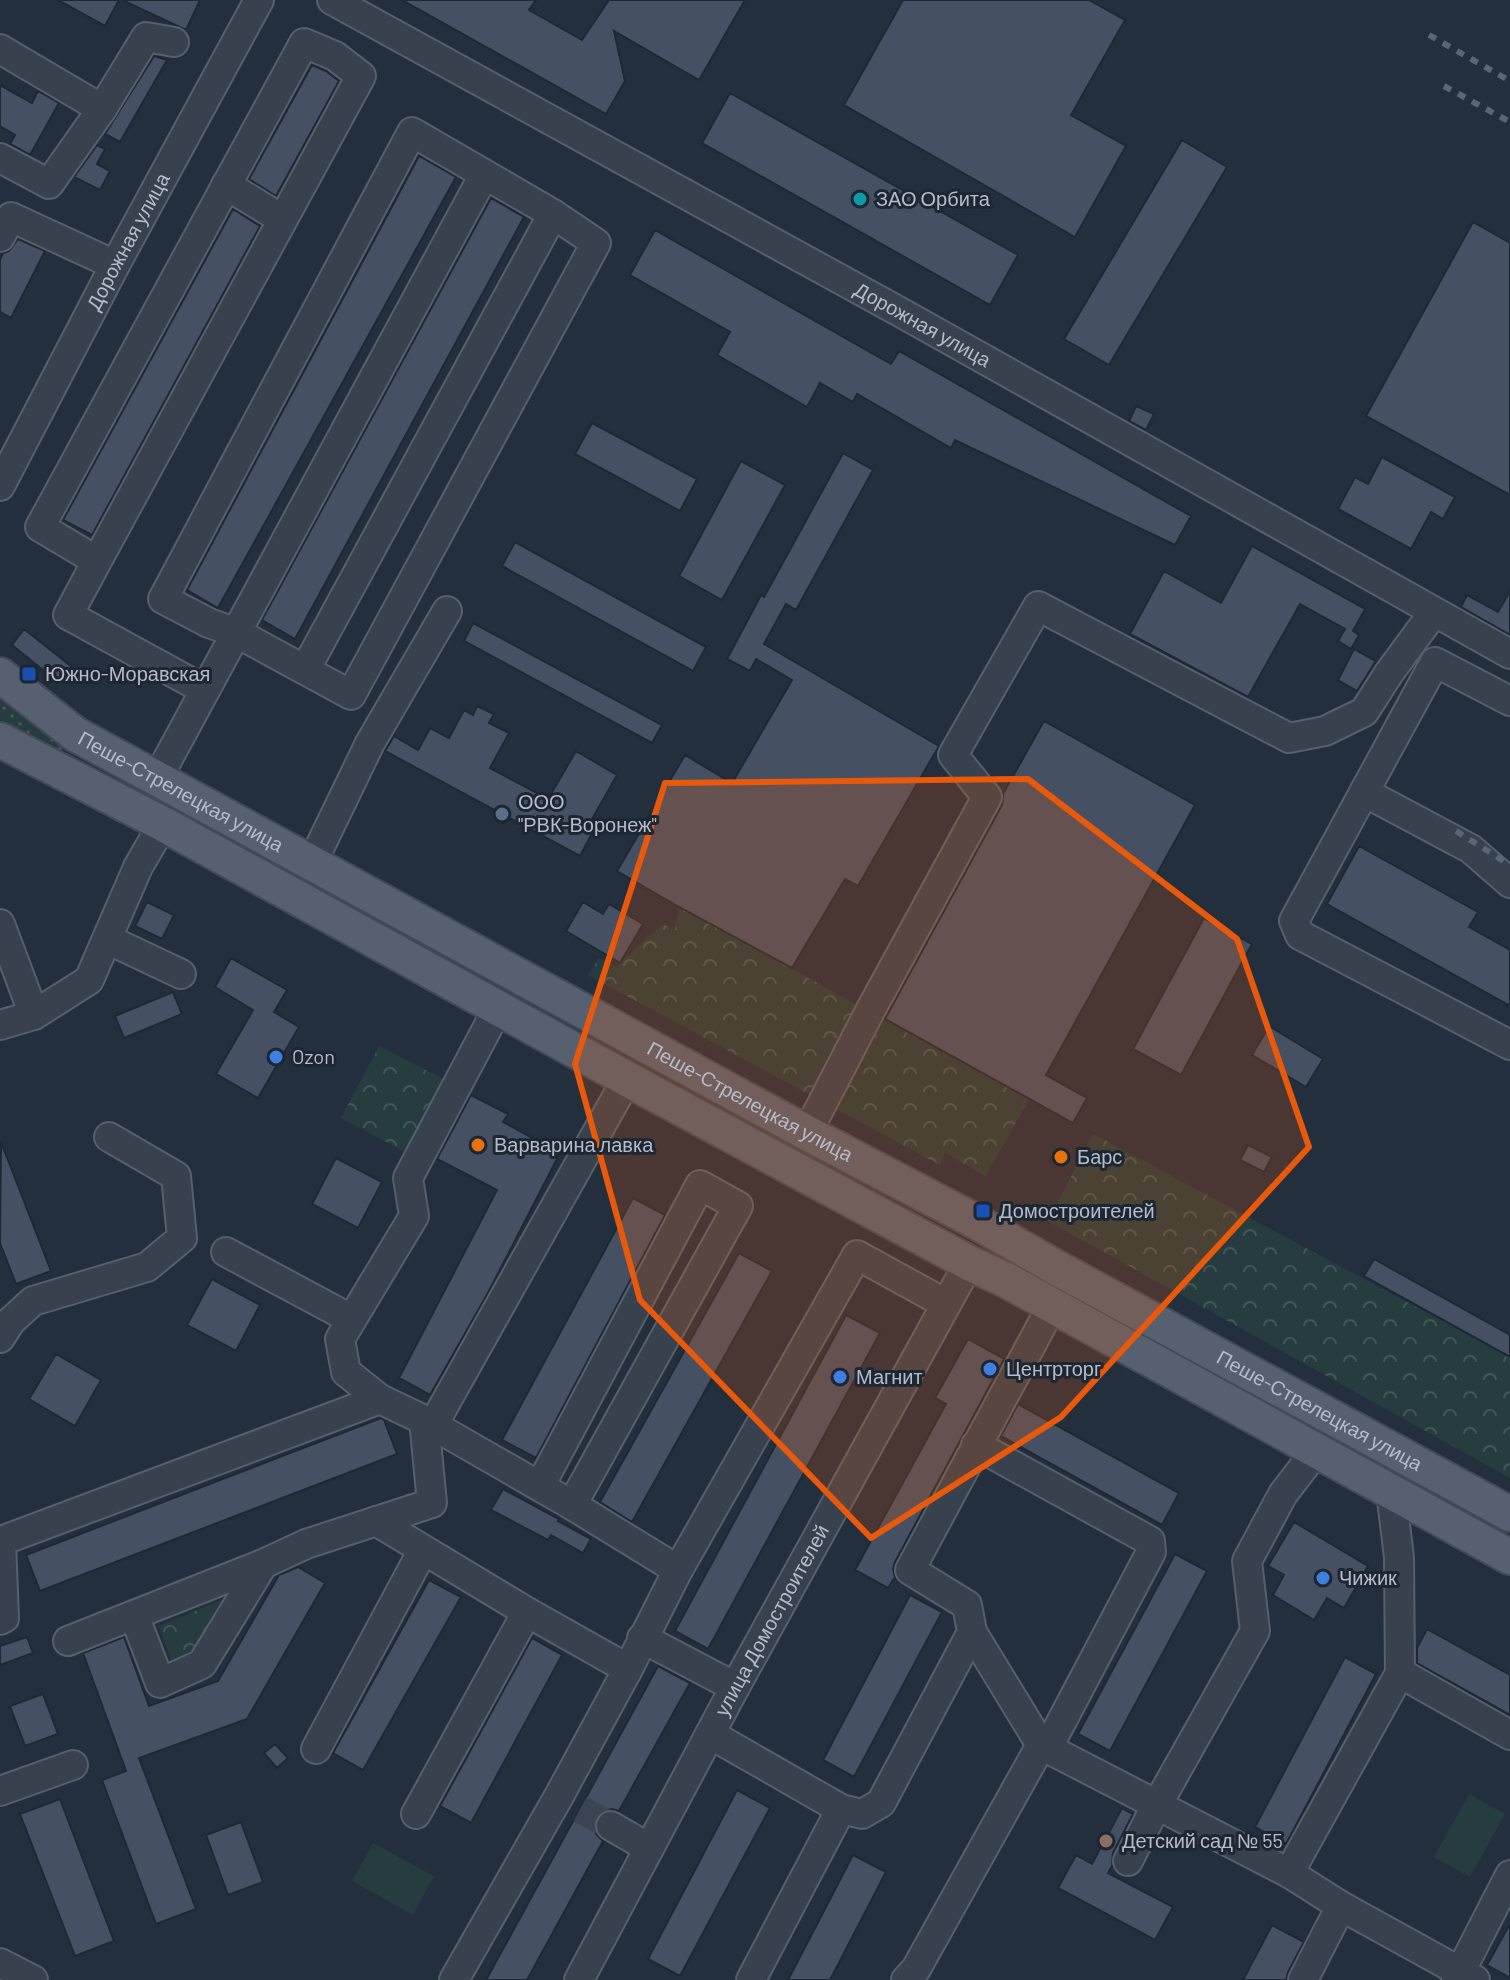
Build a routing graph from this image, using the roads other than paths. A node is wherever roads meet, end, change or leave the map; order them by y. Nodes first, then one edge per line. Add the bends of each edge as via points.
1 (259, 0) edge
2 (332, 0) edge
3 (174, 42) dead end
4 (0, 49) edge
5 (102, 109) junction
6 (0, 158) edge
7 (484, 175) junction
8 (226, 185) junction
9 (553, 214) junction
10 (282, 219) junction
11 (0, 237) edge
12 (115, 265) junction
13 (0, 486) edge
14 (97, 561) junction
15 (447, 611) dead end
16 (1434, 612) junction
17 (237, 633) junction
18 (1510, 654) edge
19 (305, 670) junction
20 (0, 675) edge
21 (205, 690) junction
22 (1510, 701) edge
23 (0, 740) edge
24 (157, 779) junction
25 (1364, 792) junction
26 (163, 824) junction
27 (312, 863) junction
28 (1510, 883) edge
29 (0, 924) edge
30 (107, 939) junction
31 (181, 974) dead end
32 (498, 1008) junction
33 (34, 1015) junction
34 (0, 1025) edge
35 (1510, 1045) edge
36 (627, 1079) junction
37 (807, 1133) junction
38 (109, 1137) dead end
39 (226, 1252) dead end
40 (661, 1257) junction
41 (969, 1263) junction
42 (698, 1279) junction
43 (946, 1304) junction
44 (1052, 1306) junction
45 (351, 1319) junction
46 (0, 1338) edge
47 (380, 1399) junction
48 (428, 1423) junction
49 (976, 1445) junction
50 (1316, 1451) junction
51 (540, 1486) junction
52 (1391, 1492) junction
53 (572, 1505) junction
54 (1510, 1514) edge
55 (376, 1521) junction
56 (0, 1540) edge
57 (423, 1550) junction
58 (1510, 1557) edge
59 (263, 1564) junction
60 (678, 1570) junction
61 (527, 1612) junction
62 (134, 1615) junction
63 (0, 1620) edge
64 (972, 1632) junction
65 (642, 1638) junction
66 (68, 1641) dead end
67 (628, 1669) junction
68 (1400, 1673) junction
69 (735, 1687) junction
70 (710, 1734) junction
71 (1510, 1735) edge
72 (1044, 1747) junction
73 (316, 1749) dead end
74 (73, 1765) dead end
75 (0, 1791) edge
76 (1158, 1805) junction
77 (841, 1809) junction
78 (416, 1814) dead end
79 (611, 1826) tunnel mouth
80 (649, 1848) junction
81 (1128, 1861) dead end
82 (1289, 1873) junction
83 (1510, 1875) edge
84 (1341, 1906) junction
85 (0, 1963) edge
86 (919, 1976) edge
87 (1464, 1977) edge
88 (33, 1980) edge
89 (454, 1980) edge
90 (579, 1980) edge
91 (751, 1980) edge
92 (1303, 1980) edge

1 - 12 street, Дорожная улица
2 - 16 street, Дорожная улица
3 - 5 street via 146,37
4 - 5 street
5 - 6 street via 49,184
7 - 9 street
7 - 17 street
7 - 17 street via 412,132 163,599
8 - 10 street
8 - 10 street via 304,43 335,56 361,76
8 - 14 street via 40,527
9 - 19 street
9 - 19 street via 596,243 359,681 351,695
10 - 14 street
11 - 12 street via 11,217
12 - 13 street, Дорожная улица
14 - 21 street via 68,615
15 - 27 street via 370,743
16 - 18 street, Дорожная улица
16 - 37 street via 1364,712 1325,731 1289,738 1038,606 953,755 987,797
17 - 19 street
17 - 21 street
20 - 24 main road, Пеше-Стрелецкая улица via 75,734
21 - 24 street
22 - 25 street via 1435,662
23 - 26 main road, Пеше-Стрелецкая улица
24 - 27 main road, Пеше-Стрелецкая улица
25 - 28 street via 1471,849
25 - 35 street via 1294,921 1300,935
26 - 30 street
26 - 32 main road, Пеше-Стрелецкая улица
27 - 37 main road, Пеше-Стрелецкая улица
29 - 33 street
30 - 31 street
30 - 33 street via 89,980
32 - 36 main road, Пеше-Стрелецкая улица
32 - 45 street via 408,1178 414,1216
33 - 34 street
36 - 41 main road, Пеше-Стрелецкая улица
36 - 48 street
37 - 54 main road, Пеше-Стрелецкая улица
38 - 46 street via 176,1176 182,1238 147,1267 33,1301
39 - 45 street
40 - 42 street
40 - 42 street via 700,1185 738,1206
40 - 51 street
41 - 43 street, улица Домостроителей
41 - 44 main road, Пеше-Стрелецкая улица
42 - 53 street
43 - 60 street via 857,1255
43 - 69 street, улица Домостроителей
44 - 49 street
44 - 50 main road, Пеше-Стрелецкая улица
45 - 47 street via 340,1339 346,1372
47 - 48 street
47 - 56 street
48 - 51 street
48 - 55 street via 432,1503
49 - 64 street via 910,1570 967,1605
49 - 72 street via 1150,1541 1151,1552
50 - 52 main road, Пеше-Стрелецкая улица
50 - 76 street via 1283,1494 1247,1561 1255,1631
51 - 53 street
52 - 58 main road, Пеше-Стрелецкая улица
52 - 68 street via 1399,1557
53 - 60 street
55 - 57 street
55 - 59 street
56 - 63 street
57 - 61 street
57 - 73 street
59 - 62 street
59 - 62 street via 202,1664 160,1683
60 - 65 street
61 - 67 street
61 - 78 street
62 - 66 street
64 - 72 street
64 - 77 street via 881,1803 862,1814
65 - 67 street
65 - 69 street
67 - 89 street via 570,1802
68 - 71 street
68 - 82 street
69 - 70 street, улица Домостроителей
70 - 77 street
70 - 80 street, улица Домостроителей
72 - 76 street
72 - 86 street
74 - 75 street
76 - 81 street
76 - 82 street
77 - 91 street
79 - 80 street
80 - 90 street, улица Домостроителей
82 - 84 street
83 - 87 street
84 - 87 street
84 - 92 street
85 - 88 street

